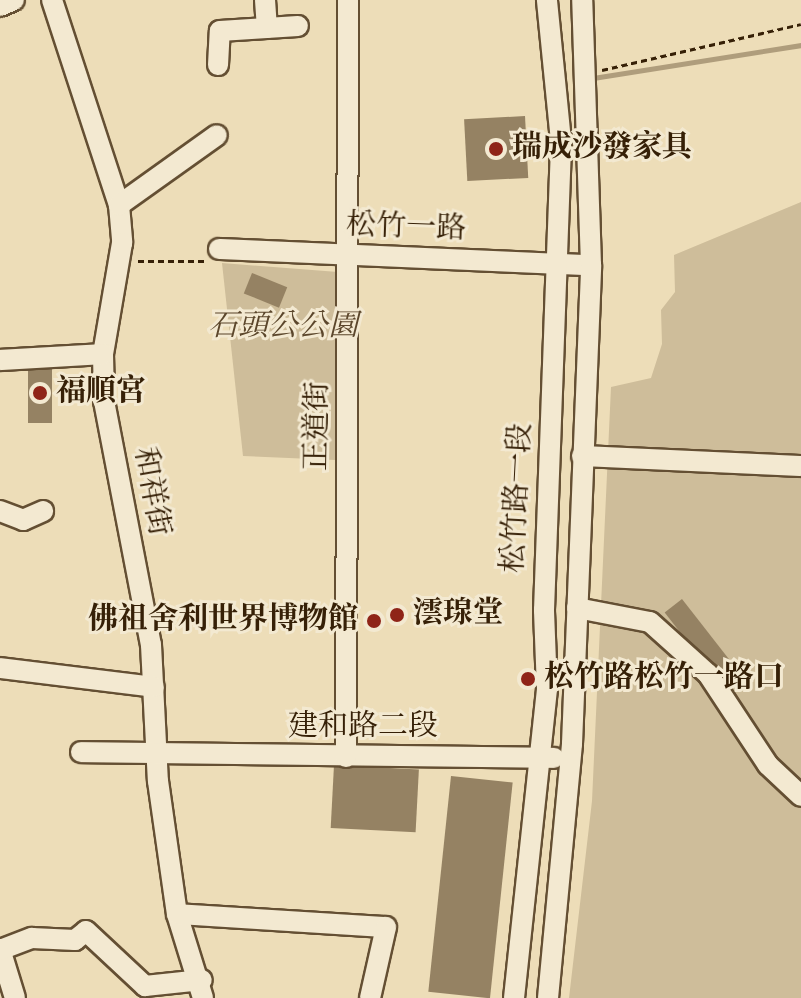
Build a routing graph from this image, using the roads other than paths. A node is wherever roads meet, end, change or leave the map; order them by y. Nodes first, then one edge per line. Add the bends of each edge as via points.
1 (14, 0) edge
2 (52, 0) edge
3 (265, 0) edge
4 (348, 0) edge
5 (547, 0) edge
6 (582, 0) edge
7 (0, 6) edge
8 (298, 26) dead end
9 (267, 28) junction
10 (218, 65) dead end
11 (217, 135) dead end
12 (119, 205) junction
13 (213, 255) road end
14 (351, 258) junction
15 (560, 264) junction
16 (591, 265) junction
17 (103, 354) junction
18 (0, 360) edge
19 (582, 456) junction
20 (801, 466) edge
21 (0, 511) edge
22 (43, 511) dead end
23 (577, 608) junction
24 (0, 668) edge
25 (154, 687) junction
26 (81, 752) dead end
27 (156, 752) junction
28 (346, 757) junction
29 (543, 757) junction
30 (570, 758) junction
31 (801, 796) edge
32 (177, 914) junction
33 (1, 949) edge
34 (202, 989) edge
35 (15, 998) edge
36 (370, 998) edge
37 (514, 998) edge
38 (548, 998) edge

1 - 7 street
2 - 12 street, 和祥街
3 - 9 street
4 - 14 street, 正道街
5 - 15 street, 松竹路一段 via 561,141
6 - 16 street, 松竹路一段
8 - 9 street
9 - 10 street via 220,31
11 - 12 street
12 - 17 street, 和祥街 via 119,261
13 - 14 street, 松竹一路
14 - 15 street, 松竹一路
14 - 28 street, 正道街
15 - 16 street, 松竹一路
15 - 29 street, 松竹路一段
16 - 19 street, 松竹路一段
17 - 18 street
17 - 25 street, 和祥街 via 104,401
19 - 20 street
19 - 23 street, 松竹路一段
21 - 22 street via 23,520
23 - 30 street, 松竹路一段
23 - 31 street via 650,622 708,674 768,765
24 - 25 street
25 - 27 street, 和祥街
26 - 27 street, 建和路二段
27 - 28 street, 建和路二段
27 - 32 street, 和祥街
28 - 29 street, 建和路二段
29 - 30 street, 建和路二段
29 - 37 street, 松竹路一段
30 - 38 street, 松竹路一段
32 - 34 street, 和祥街
32 - 36 street via 386,927
33 - 34 street via 32,938 75,940 86,931 145,986
33 - 35 street

